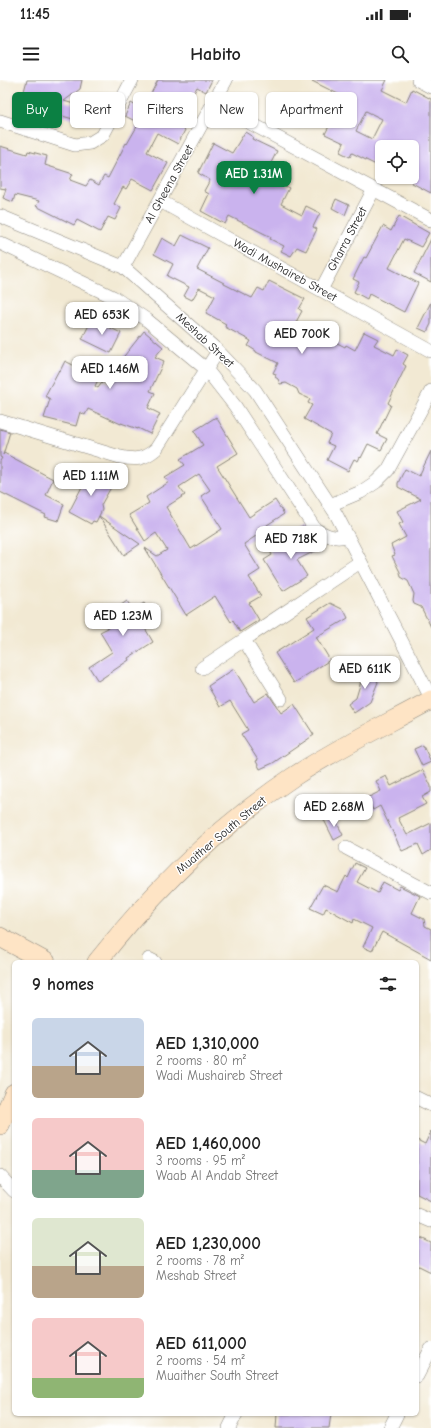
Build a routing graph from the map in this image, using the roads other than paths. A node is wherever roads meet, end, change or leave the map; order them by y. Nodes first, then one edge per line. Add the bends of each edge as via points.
1 (132, 80) edge
2 (226, 80) edge
3 (418, 80) edge
4 (431, 87) edge
5 (219, 92) edge
6 (205, 118) edge
7 (0, 121) edge
8 (258, 127) edge
9 (374, 189) junction
10 (160, 201) junction
11 (0, 217) edge
12 (431, 220) edge
13 (0, 243) edge
14 (123, 267) junction
15 (321, 290) junction
16 (218, 351) junction
17 (431, 351) edge
18 (206, 369) junction
19 (431, 391) edge
20 (0, 422) edge
21 (330, 505) junction
22 (347, 536) junction
23 (360, 562) junction
24 (244, 640) junction
25 (202, 668) dead end
26 (281, 699) dead end
27 (431, 699) edge
28 (346, 848) dead end
29 (431, 893) edge
30 (0, 937) edge
31 (42, 960) edge
32 (99, 960) edge
33 (12, 1098) edge
34 (419, 1099) edge
35 (431, 1105) edge
36 (0, 1125) edge
37 (0, 1176) edge
38 (0, 1189) edge
39 (12, 1190) edge
40 (12, 1192) edge
41 (419, 1216) edge
42 (431, 1221) edge
43 (431, 1349) edge
44 (419, 1372) edge
45 (235, 1416) edge
46 (397, 1416) edge
47 (229, 1428) edge
48 (390, 1428) edge

1 - 7 street via 103,135 90,143 75,145
2 - 5 street, Al Gheena Street
3 - 4 street
6 - 10 street, Al Gheena Street
8 - 9 street
9 - 12 street
9 - 15 street, Gharra Street
10 - 14 street, Al Gheena Street
10 - 15 street, Wadi Mushaireb Street
11 - 14 street, Meshab Street
13 - 18 street, Meshab Street via 113,297 147,320
14 - 16 street, Meshab Street
15 - 17 street, Wadi Mushaireb Street
16 - 18 street
16 - 21 street, Meshab Street via 255,390
18 - 20 street via 156,449 147,456 134,459 120,457
18 - 22 street, Meshab Street via 235,406 316,529 333,537
19 - 21 street via 388,470 361,492
21 - 22 street, Meshab Street
22 - 23 street, Meshab Street
23 - 24 street
23 - 27 street, Meshab Street
24 - 25 street
24 - 26 street
27 - 32 street, Muaither South Street via 344,746 293,777 245,812 200,850 158,891
28 - 29 street
30 - 31 street
33 - 36 street
34 - 35 street
37 - 39 street
38 - 40 street
41 - 42 street
43 - 44 street
45 - 47 street
46 - 48 street

